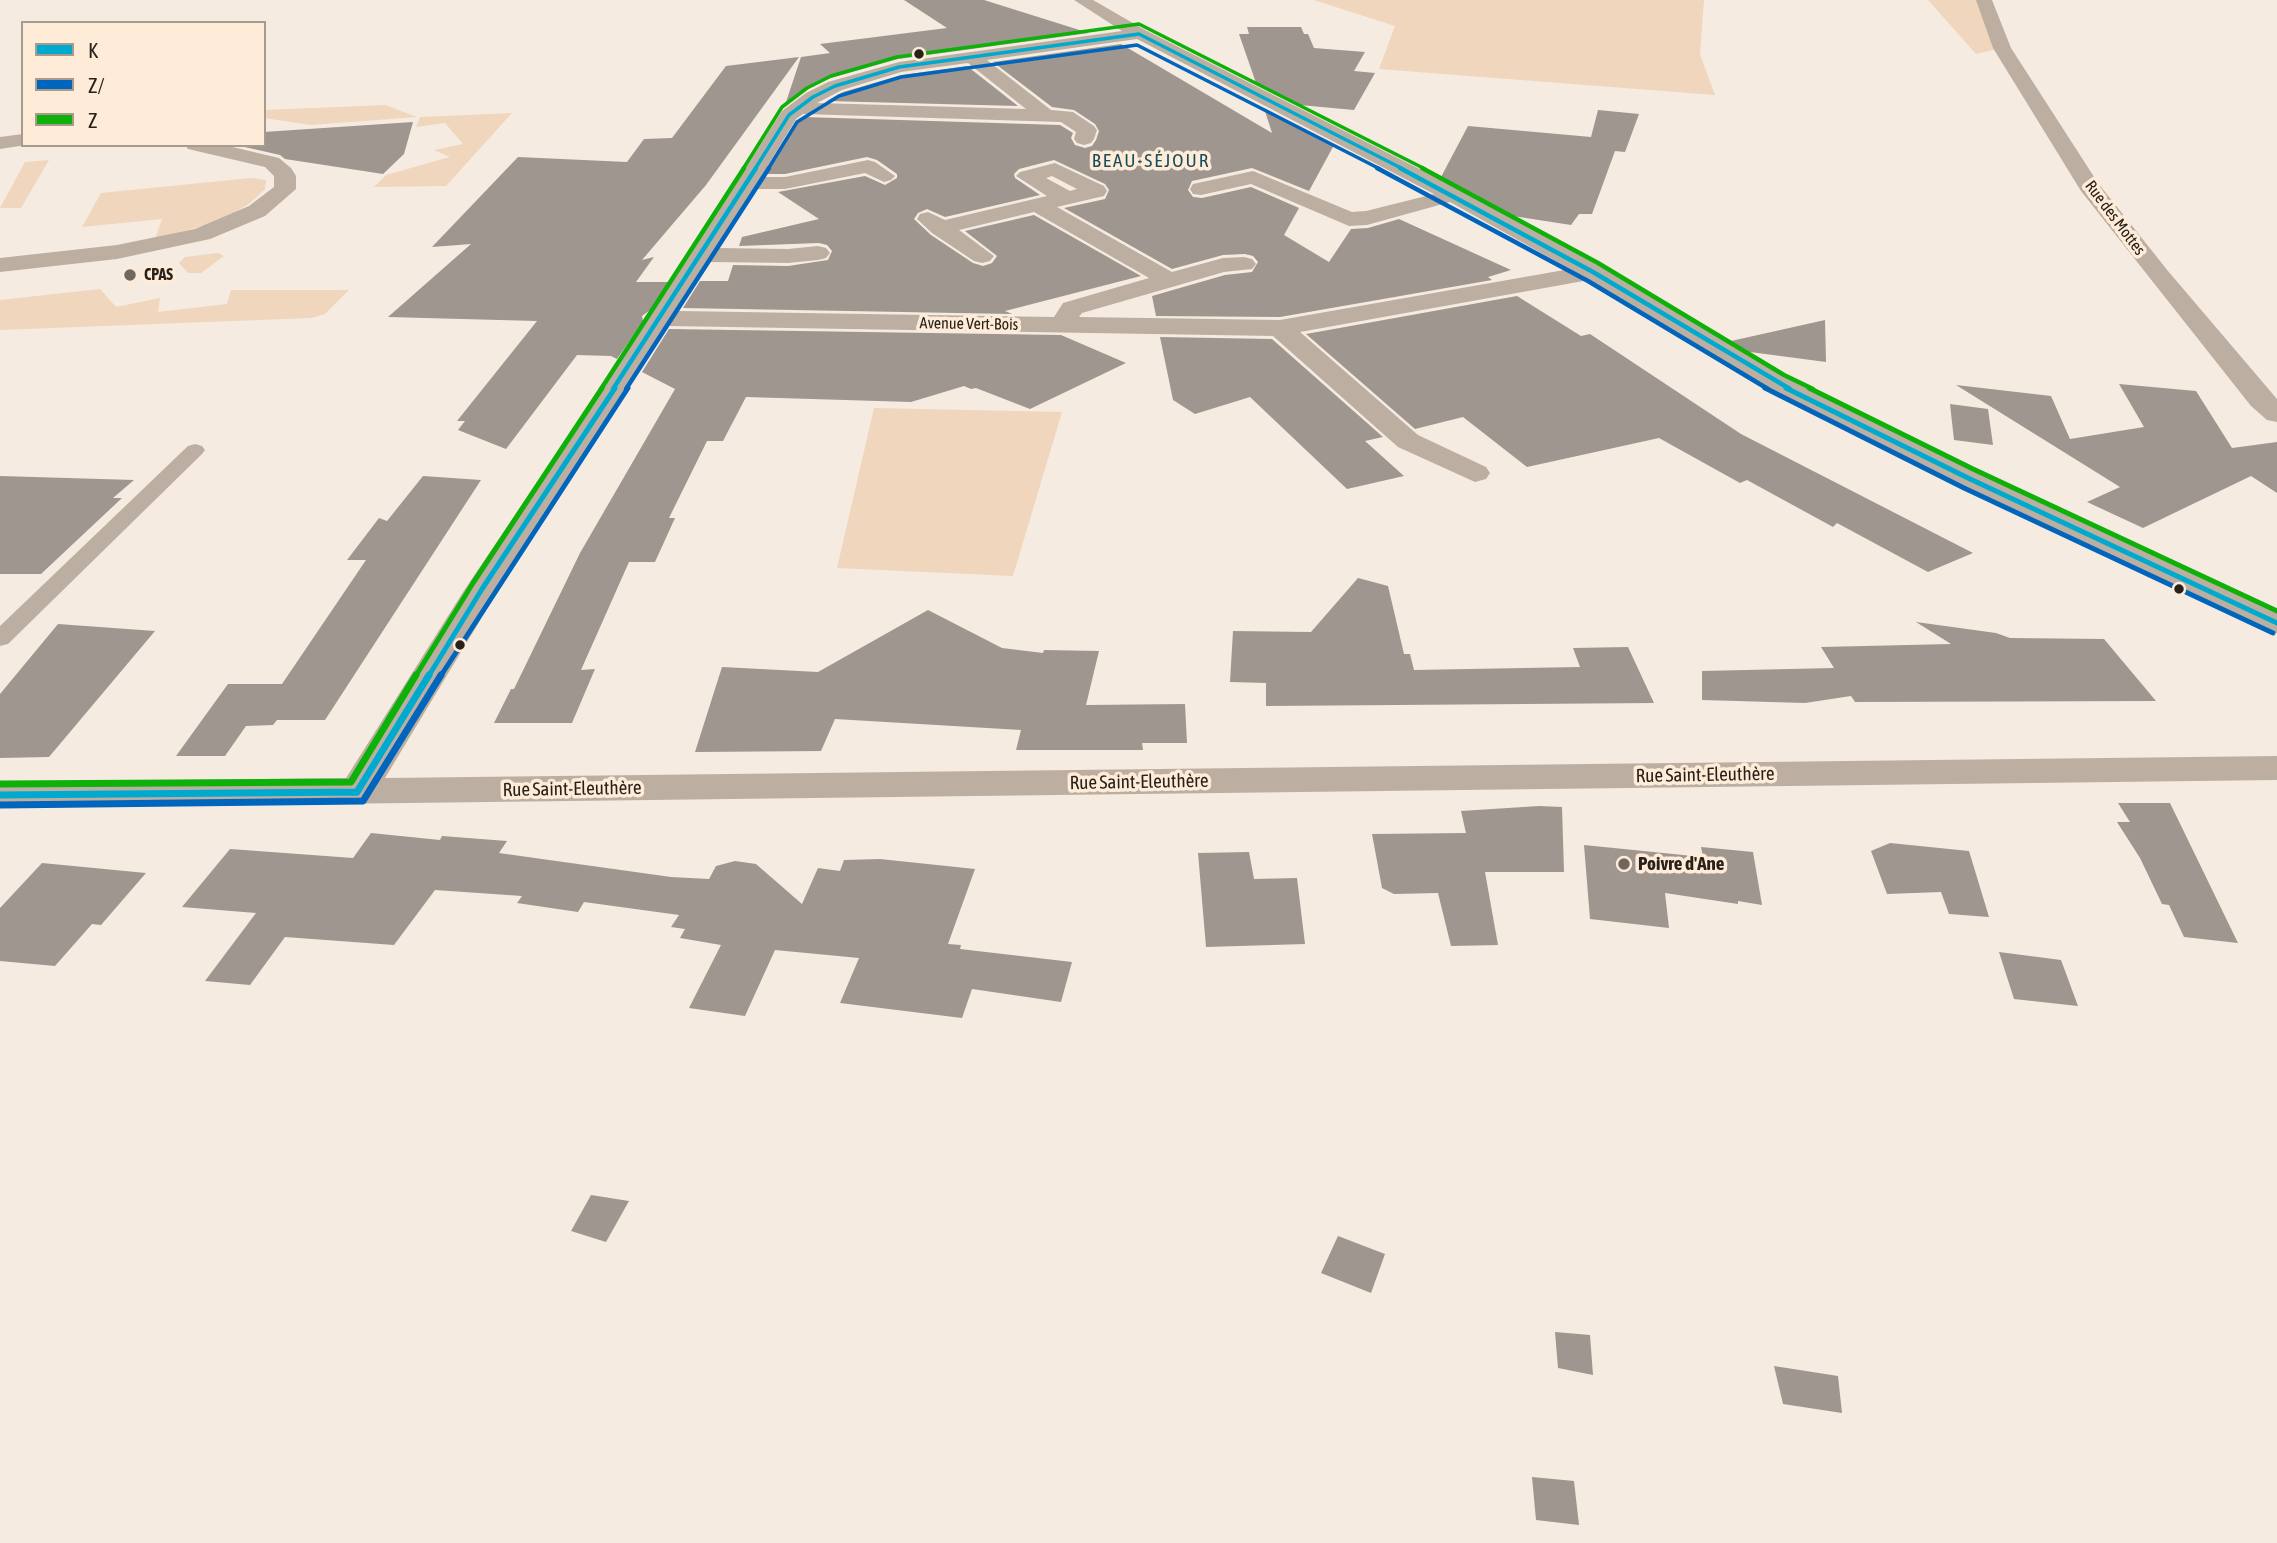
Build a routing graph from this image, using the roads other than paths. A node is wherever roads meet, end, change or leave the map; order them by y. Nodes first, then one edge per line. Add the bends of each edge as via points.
1 (1082, 0) edge
2 (1984, 0) edge
3 (1139, 34) junction
4 (970, 56) junction
5 (872, 74) junction
6 (798, 107) junction
7 (918, 111) junction
8 (988, 113) junction
9 (1046, 115) junction
10 (909, 133) dead end
11 (977, 135) dead end
12 (1084, 139) dead end
13 (21, 140) edge
14 (0, 143) edge
15 (204, 147) edge
16 (884, 177) dead end
17 (745, 183) junction
18 (1201, 189) dead end
19 (1453, 195) junction
20 (1067, 198) dead end
21 (1037, 205) junction
22 (818, 253) dead end
23 (702, 254) junction
24 (982, 256) dead end
25 (1244, 264) dead end
26 (0, 265) edge
27 (1593, 272) junction
28 (1169, 280) junction
29 (657, 318) junction
30 (1062, 326) junction
31 (1280, 328) junction
32 (2277, 414) edge
33 (195, 450) dead end
34 (1475, 473) dead end
35 (2277, 623) edge
36 (0, 639) edge
37 (2277, 768) edge
38 (357, 792) junction
39 (0, 796) edge

1 - 3 street
2 - 32 street, Rue des Mottes via 2002,48 2090,186 2159,276
3 - 4 street
3 - 19 street
4 - 5 street
4 - 9 street
5 - 6 street via 835,86
5 - 7 street
6 - 7 street
6 - 17 street
7 - 8 street
7 - 10 street
8 - 9 street
8 - 11 street
9 - 12 street via 1066,116 1087,130
13 - 14 street
15 - 26 street via 272,162 285,176 285,189 257,211 202,234 117,253
16 - 17 street via 868,166 785,183
17 - 23 street
18 - 19 street via 1253,177 1349,219
19 - 27 street
20 - 21 street
21 - 24 street via 934,223
21 - 28 street
22 - 23 street
23 - 29 street
25 - 28 street
27 - 31 street, Avenue Vert-Bois
27 - 35 street via 1779,384
28 - 30 street via 1072,307
29 - 30 street, Avenue Vert-Bois
29 - 38 street
30 - 31 street, Avenue Vert-Bois
31 - 34 street via 1408,441
33 - 36 lane
37 - 38 street, Rue Saint-Eleuthère
38 - 39 street, Rue Saint-Eleuthère

